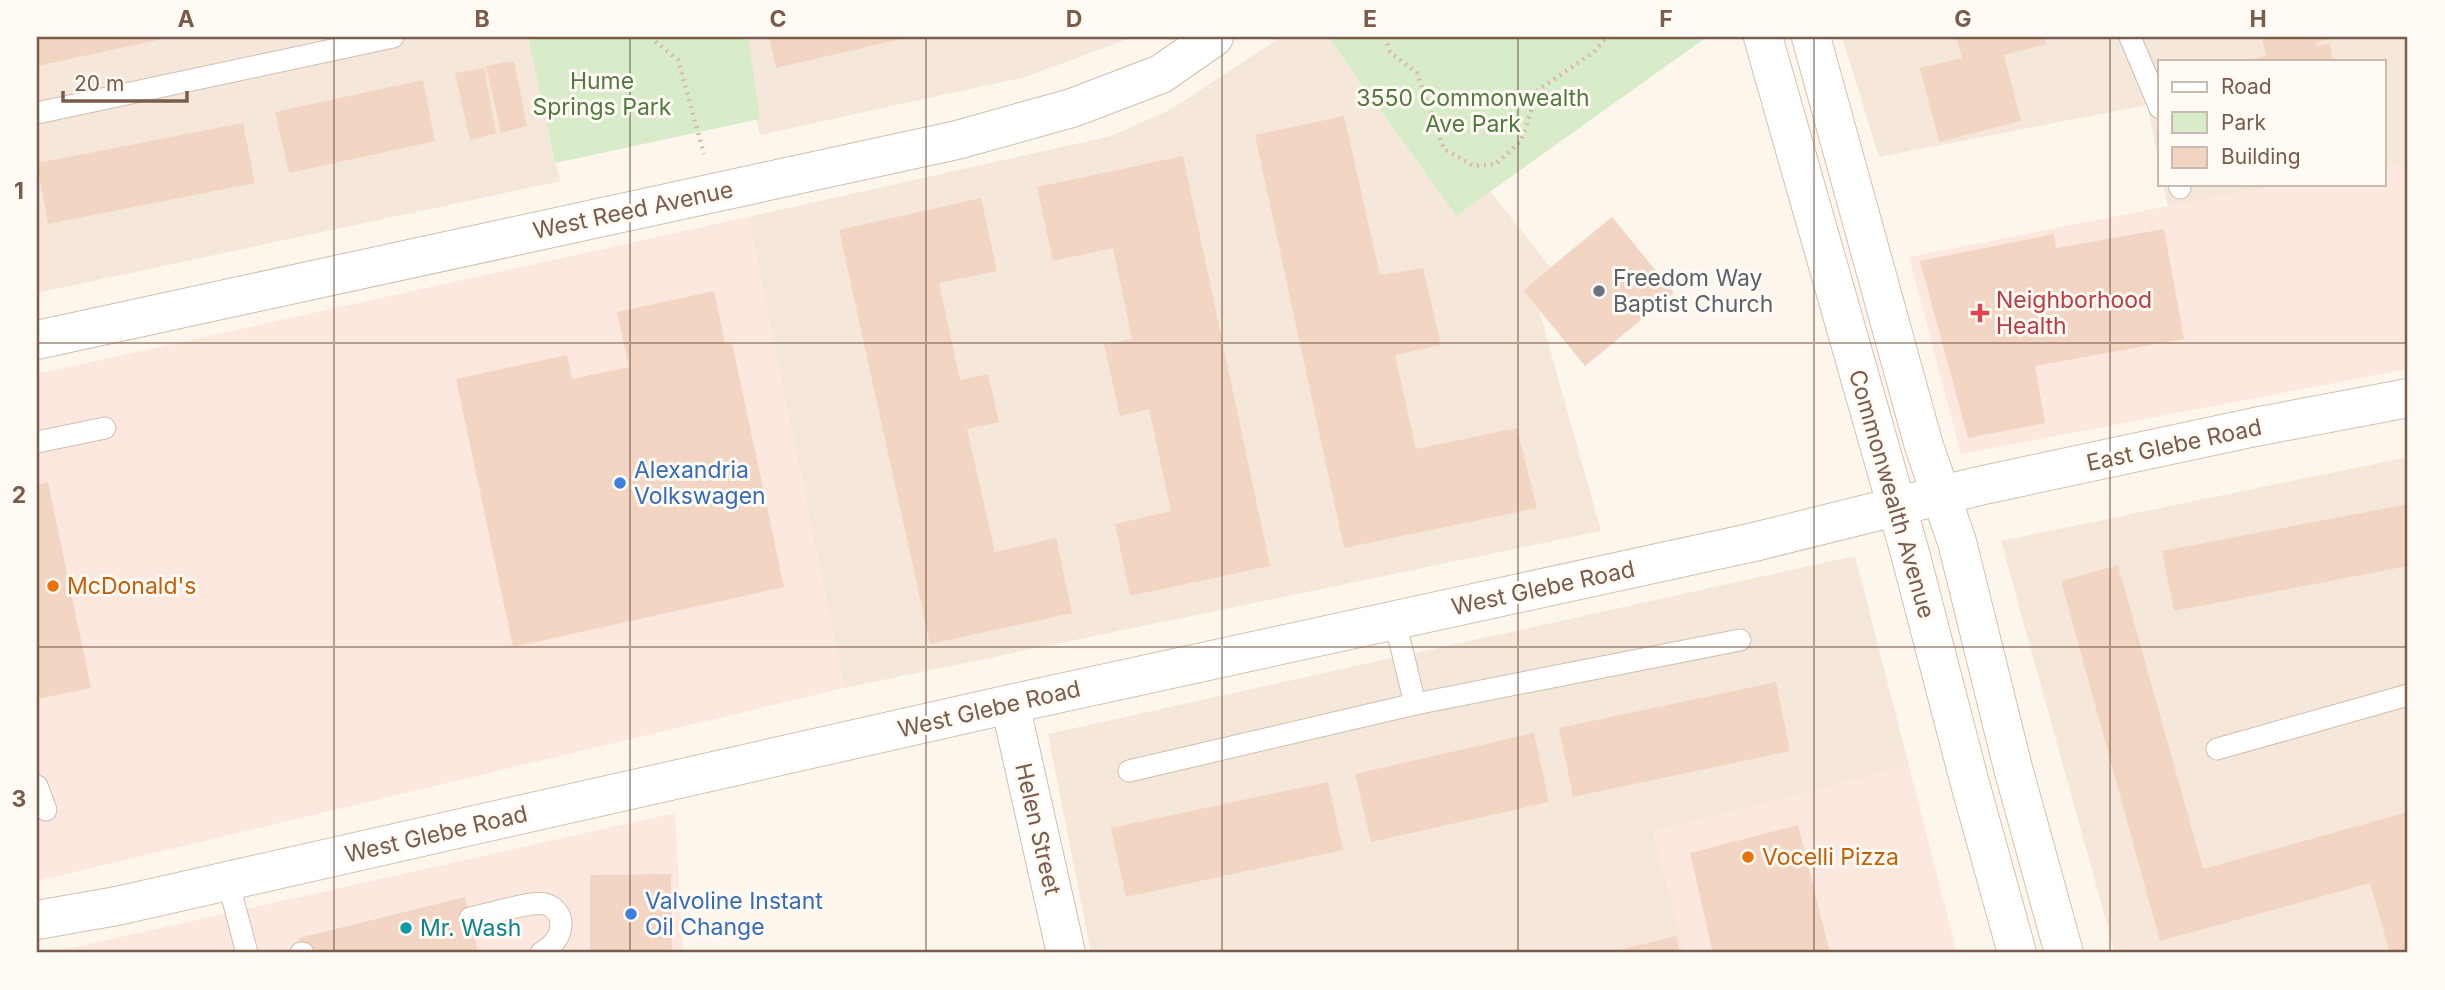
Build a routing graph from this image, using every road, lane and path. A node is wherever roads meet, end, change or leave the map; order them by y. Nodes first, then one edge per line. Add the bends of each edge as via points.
1 (393, 37) edge
2 (650, 37) edge
3 (1214, 37) edge
4 (1385, 37) edge
5 (1606, 37) edge
6 (1763, 37) edge
7 (1811, 37) edge
8 (2130, 37) edge
9 (2158, 103) edge
10 (37, 113) edge
11 (715, 192) junction
12 (37, 338) edge
13 (2408, 398) edge
14 (105, 428) dead end
15 (37, 442) edge
16 (1941, 497) junction
17 (1897, 507) junction
18 (1395, 621) junction
19 (1740, 640) dead end
20 (2408, 695) edge
21 (1010, 704) junction
22 (1415, 704) junction
23 (2217, 749) dead end
24 (1129, 771) dead end
25 (37, 786) edge
26 (46, 810) dead end
27 (228, 881) junction
28 (470, 918) dead end
29 (37, 920) edge
30 (247, 953) edge
31 (541, 953) edge
32 (1066, 953) edge
33 (2017, 953) edge
34 (2064, 953) edge

1 - 10 lane
2 - 11 path via 678,60
3 - 11 street, West Reed Avenue via 1161,74 1072,108 957,140
4 - 5 path via 1390,52 1417,73 1444,149 1474,166 1496,164 1521,141 1538,90 1594,52
6 - 17 street, Commonwealth Avenue
7 - 16 street, Commonwealth Avenue
8 - 9 lane
11 - 12 street, West Reed Avenue
13 - 16 street, East Glebe Road
14 - 15 lane
16 - 17 street, West Glebe Road
16 - 34 street, Commonwealth Avenue via 1957,542
17 - 18 street, West Glebe Road
17 - 33 street, Commonwealth Avenue
18 - 21 street, West Glebe Road
18 - 22 lane
19 - 22 lane
20 - 23 lane
21 - 27 street, West Glebe Road
21 - 32 street, Helen Street
22 - 24 lane
25 - 26 lane
27 - 29 street, West Glebe Road
27 - 30 lane
28 - 31 lane via 547,904 562,920 560,935

